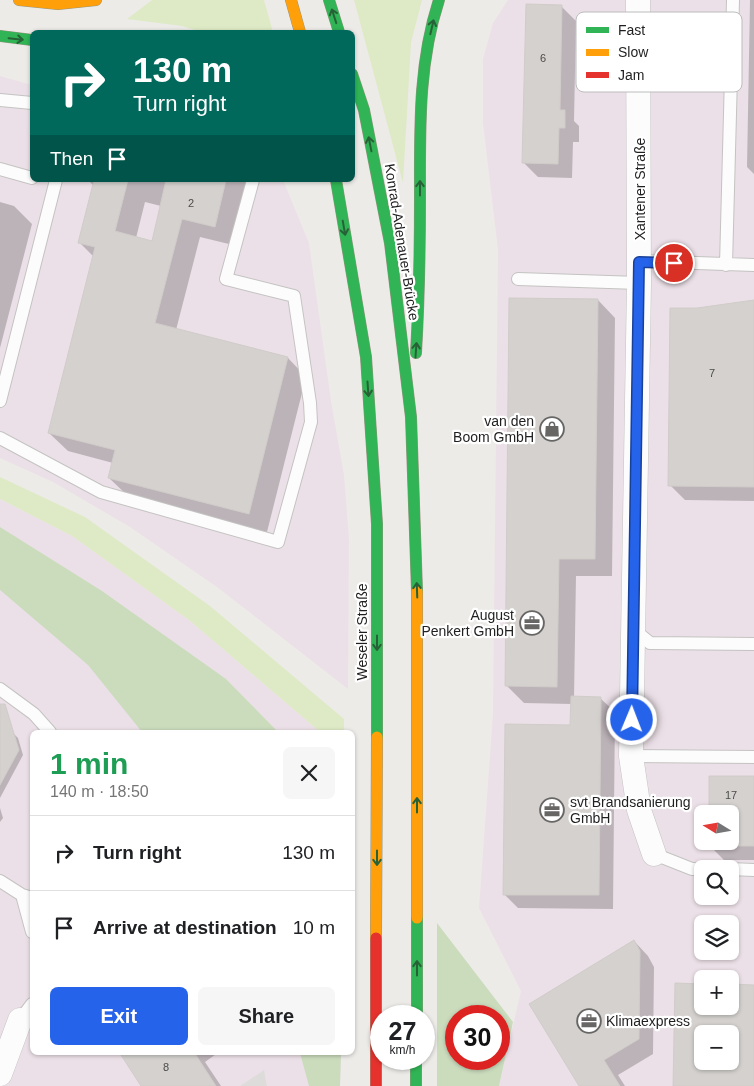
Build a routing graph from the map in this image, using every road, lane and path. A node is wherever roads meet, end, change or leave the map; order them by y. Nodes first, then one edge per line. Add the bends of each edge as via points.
1 (19, 0) edge
2 (96, 0) edge
3 (291, 0) edge
4 (329, 0) edge
5 (439, 3) edge
6 (299, 30) edge
7 (338, 30) edge
8 (0, 36) edge
9 (30, 40) edge
10 (355, 83) edge
11 (638, 92) edge
12 (730, 92) edge
13 (0, 100) edge
14 (30, 103) edge
15 (0, 169) edge
16 (30, 177) edge
17 (56, 182) edge
18 (252, 182) edge
19 (336, 182) edge
20 (726, 264) junction
21 (754, 266) edge
22 (639, 272) junction
23 (518, 279) dead end
24 (0, 401) edge
25 (412, 416) junction
26 (0, 438) edge
27 (634, 630) junction
28 (754, 644) edge
29 (0, 689) edge
30 (48, 730) edge
31 (631, 756) junction
32 (754, 757) edge
33 (654, 854) joint
34 (694, 868) edge
35 (739, 870) edge
36 (754, 870) edge
37 (0, 881) edge
38 (27, 896) edge
39 (30, 918) edge
40 (417, 1005) edge
41 (26, 1012) edge
42 (416, 1070) edge
43 (0, 1074) edge
44 (376, 1086) edge
45 (416, 1086) edge

1 - 2 main road via 51,4
3 - 6 main road
7 -> 4 main road
25 -> 5 main road via 420,290 420,112 425,55
8 -> 9 main road
25 -> 10 main road, Konrad-Adenauer-Brücke via 390,243 364,110
11 - 22 street, Xantener Straße
12 - 20 lane
13 - 14 lane
15 - 16 lane
17 - 24 lane
18 - 26 lane via 226,279 294,296 310,403 310,422 278,542 101,492
19 -> 44 main road, Weseler Straße via 366,357 378,524
20 - 21 lane
20 - 22 lane
22 - 23 lane
22 - 27 street, Xantener Straße
40 -> 25 main road via 418,622
27 - 28 lane via 650,643
27 - 31 street, Xantener Straße
29 - 30 lane via 34,714
31 - 32 lane
31 - 33 street, Xantener Straße via 639,810
33 - 34 lane
35 - 36 lane
37 - 38 lane
38 - 39 lane
41 - 43 street
42 - 45 main road

